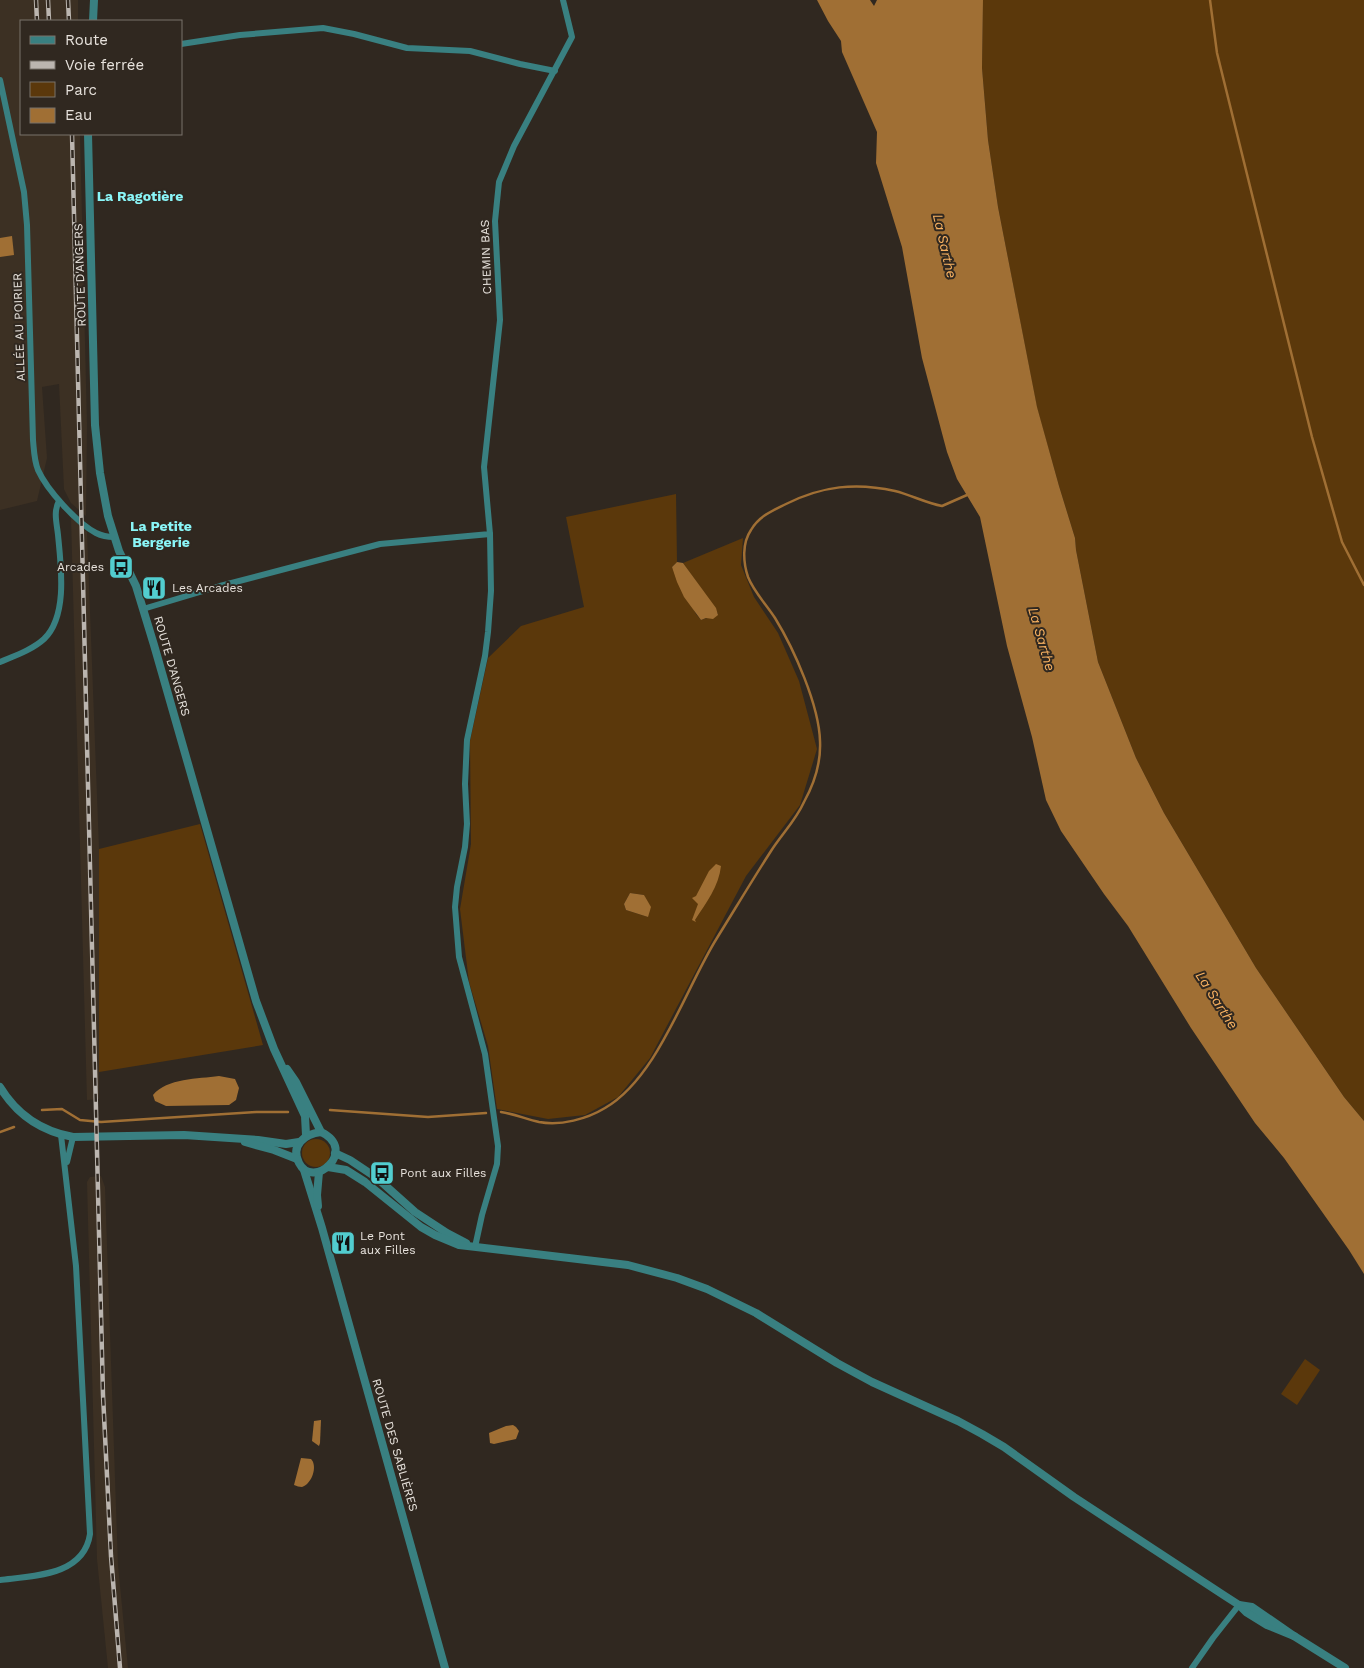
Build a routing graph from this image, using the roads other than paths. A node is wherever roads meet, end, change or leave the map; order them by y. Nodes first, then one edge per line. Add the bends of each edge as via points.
1 (94, 0) edge
2 (562, 0) edge
3 (93, 20) edge
4 (182, 44) edge
5 (555, 71) junction
6 (0, 80) edge
7 (88, 135) edge
8 (59, 501) junction
9 (490, 532) junction
10 (114, 538) junction
11 (143, 609) junction
12 (0, 662) edge
13 (274, 1049) junction
14 (0, 1087) edge
15 (321, 1132) junction
16 (61, 1134) junction
17 (306, 1135) junction
18 (73, 1137) junction
19 (229, 1138) junction
20 (298, 1142) junction
21 (336, 1153) junction
22 (297, 1160) junction
23 (328, 1167) junction
24 (304, 1170) junction
25 (66, 1171) junction
26 (319, 1172) junction
27 (322, 1228) junction
28 (475, 1247) junction
29 (0, 1580) edge
30 (1239, 1605) junction
31 (445, 1668) edge
32 (1192, 1668) edge
33 (1345, 1668) edge

1 - 3 street
2 - 5 street, CHEMIN BAS via 572,36
4 - 5 street via 323,28 407,48 470,51
5 - 9 street, CHEMIN BAS via 514,146 499,182 496,221 500,320 484,467
6 - 8 street, ALLÉE AU POIRIER via 24,192 34,453 42,479
7 - 10 street, ROUTE D'ANGERS via 96,440
8 - 10 street, ALLÉE AU POIRIER via 91,530
8 - 12 street via 56,515 60,559 57,620 40,642
9 - 11 street via 380,544
9 - 28 street, CHEMIN BAS via 488,632 467,740 467,824 455,907 459,957 485,1054 498,1146 497,1164
10 - 11 street, ROUTE D'ANGERS via 135,582
11 - 13 street, ROUTE D'ANGERS via 256,1001
13 - 15 street, ROUTE D'ANGERS via 296,1082
13 - 17 street, ROUTE D'ANGERS via 305,1116
14 - 16 street via 25,1117
15 - 17 street
15 - 21 street via 332,1140
16 - 18 street
16 - 25 street
17 - 20 street
18 - 19 street via 184,1135
18 - 25 street
19 - 20 street via 286,1144
19 - 22 street
20 - 22 street
21 - 23 street
21 - 28 street via 378,1178 415,1212
22 - 24 street
23 - 26 street
23 - 28 street via 342,1169 365,1182 435,1235 459,1245
24 - 26 street
24 - 27 street, ROUTE DES SABLIÈRES
25 - 29 street via 76,1266 91,1526 89,1541 80,1558 63,1569
26 - 27 street, ROUTE DES SABLIÈRES via 317,1195
27 - 31 street, ROUTE DES SABLIÈRES
28 - 30 street via 628,1265 707,1289 756,1313 872,1382 958,1421 1004,1447
30 - 32 street
30 - 33 street

